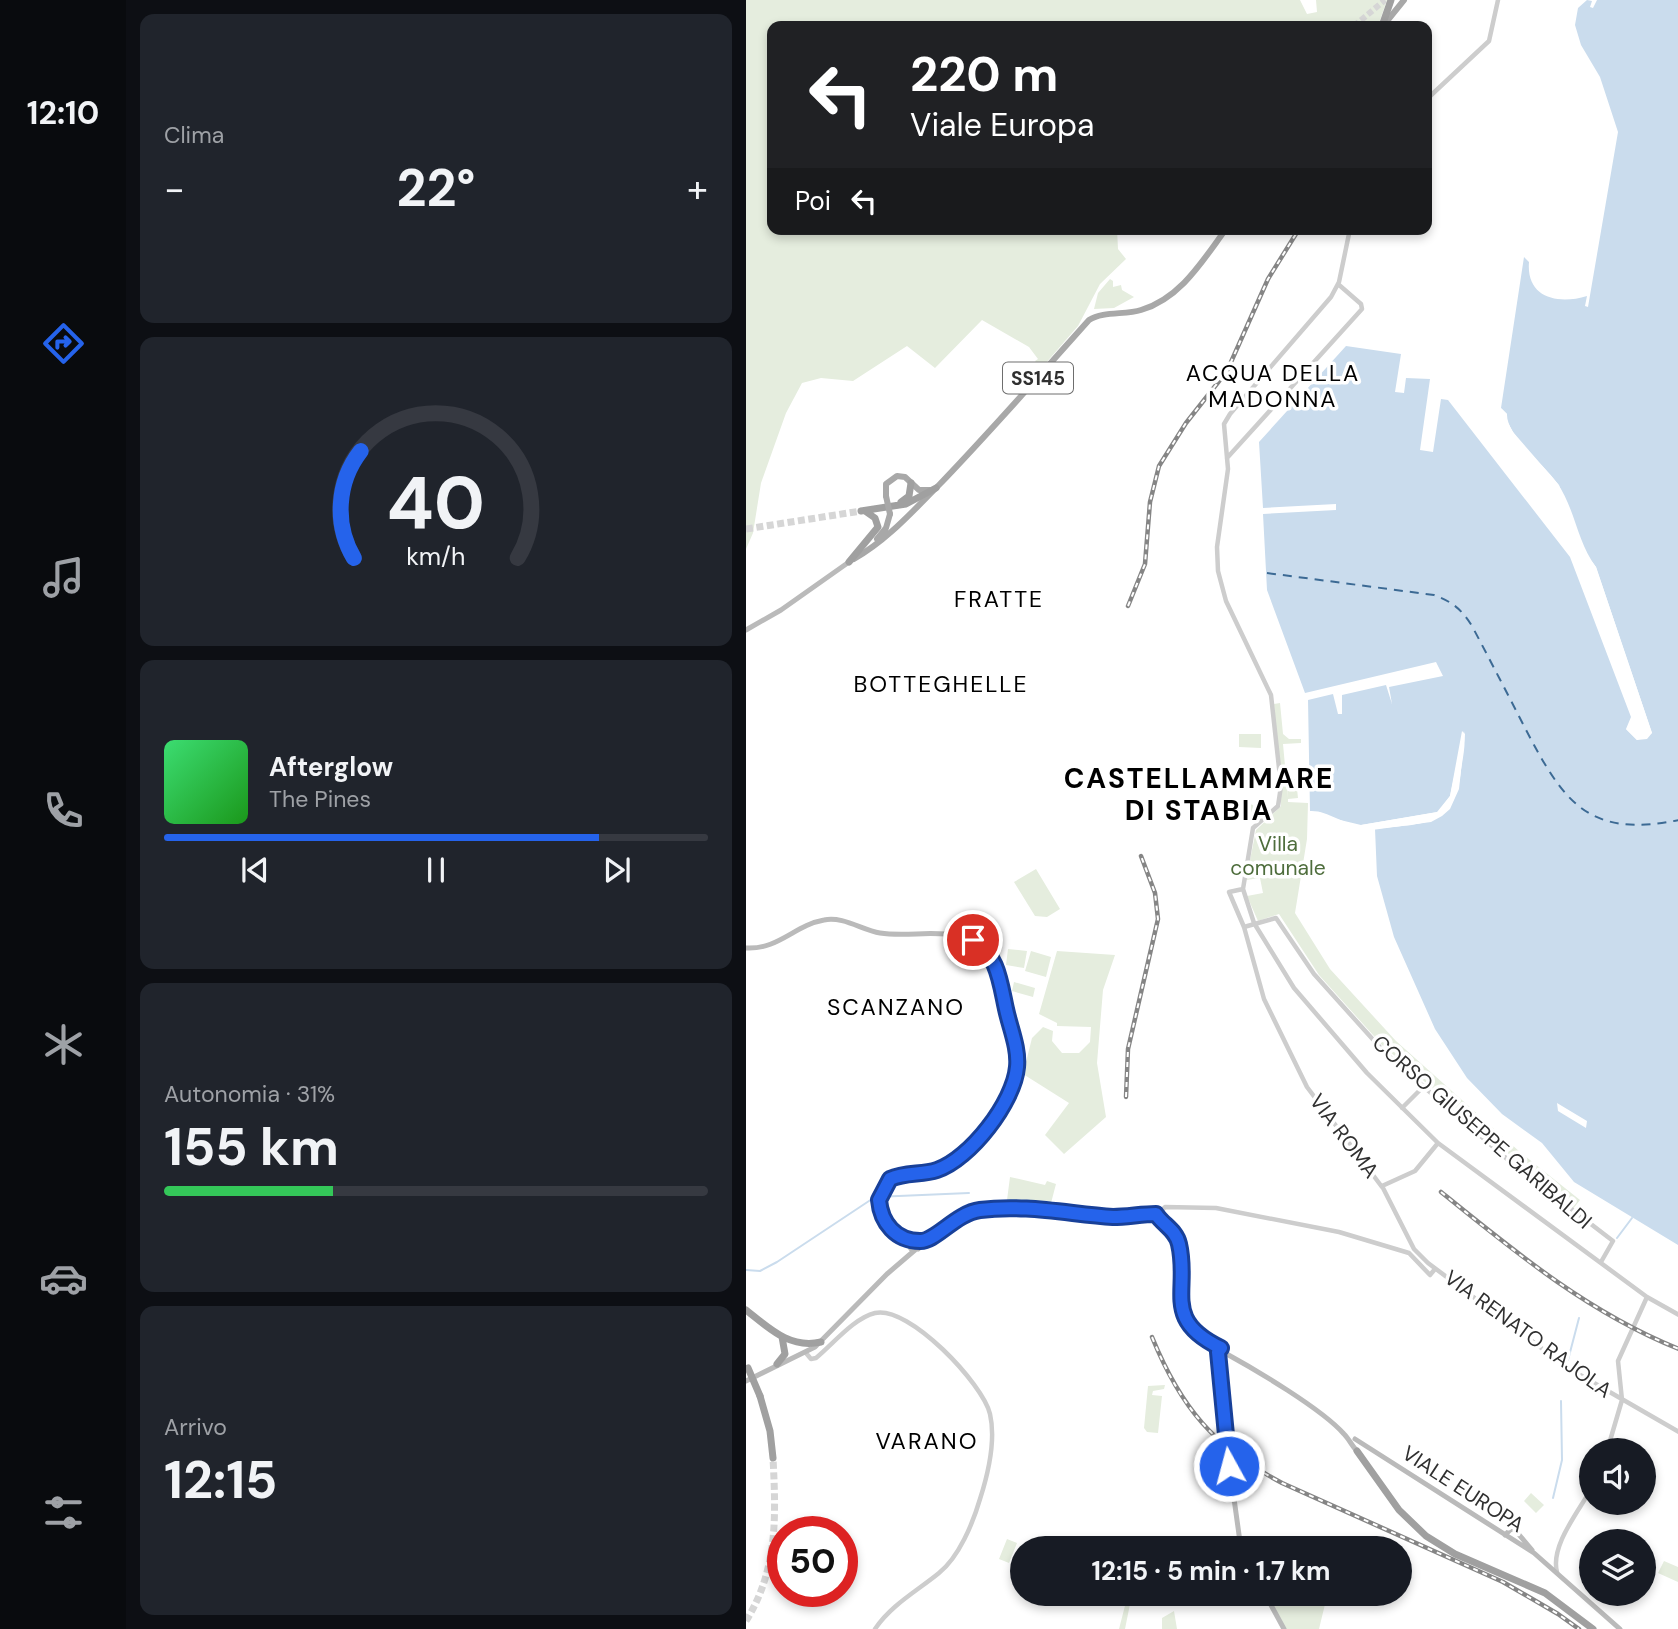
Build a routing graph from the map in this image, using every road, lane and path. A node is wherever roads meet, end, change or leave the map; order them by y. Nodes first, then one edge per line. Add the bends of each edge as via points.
1 (1391, 0) edge
2 (1404, 0) edge
3 (1498, 0) edge
4 (1385, 21) edge
5 (1387, 21) edge
6 (1432, 94) edge
7 (1222, 235) edge
8 (1349, 235) edge
9 (1338, 284) junction
10 (1343, 290) junction
11 (1335, 291) junction
12 (1227, 459) junction
13 (911, 483) junction
14 (936, 488) junction
15 (890, 510) junction
16 (849, 562) junction
17 (746, 631) edge
18 (1243, 889) junction
19 (1255, 923) junction
20 (1244, 926) junction
21 (746, 948) edge
22 (1424, 1086) junction
23 (1402, 1108) junction
24 (1438, 1143) junction
25 (1383, 1188) junction
26 (1154, 1217) junction
27 (914, 1246) junction
28 (1414, 1249) junction
29 (1409, 1253) junction
30 (1422, 1258) junction
31 (1601, 1262) junction
32 (1417, 1263) junction
33 (1433, 1267) junction
34 (1647, 1297) junction
35 (746, 1313) edge
36 (1679, 1315) edge
37 (780, 1334) junction
38 (821, 1342) junction
39 (1221, 1352) junction
40 (806, 1353) junction
41 (777, 1364) junction
42 (747, 1366) edge
43 (746, 1381) edge
44 (1622, 1400) junction
45 (1679, 1432) edge
46 (1611, 1438) edge
47 (1354, 1443) junction
48 (773, 1458) tunnel mouth
49 (1579, 1514) edge
50 (1508, 1534) junction
51 (1239, 1536) edge
52 (1522, 1538) junction
53 (1517, 1543) junction
54 (1534, 1553) junction
55 (1556, 1561) junction
56 (1548, 1564) junction
57 (1557, 1573) junction
58 (1272, 1606) edge
59 (875, 1629) edge
60 (1284, 1629) edge
61 (1593, 1629) edge
62 (1620, 1629) edge

1 - 4 highway
2 - 5 main road
3 - 6 street via 1489,41
7 - 14 main road, SS145 via 1173,294 1143,309 1089,320 990,434
8 - 9 street
9 - 10 street
9 - 11 street
10 - 11 street
10 - 12 street via 1362,309
11 - 12 street via 1225,420
12 - 18 street via 1217,547 1220,587 1272,695 1280,786 1278,806 1253,828
13 - 14 main road via 923,491
13 - 15 highway via 906,499
13 - 15 main road, bridge via 901,476 886,484
14 - 15 highway, SS145
14 - 16 main road via 895,530
15 - 16 main road via 880,536
15 - 16 highway, SS145 via 862,511 875,518 878,527
16 - 17 main road
18 - 19 street
18 - 20 street, VIA ROMA via 1229,892
19 - 20 street
19 - 22 street, CORSO GIUSEPPE GARIBALDI via 1276,918 1314,974 1386,1054
19 - 23 street via 1294,988
20 - 25 street, VIA ROMA via 1264,999 1305,1081
21 - 27 main road via 765,948 826,919 883,934 956,935 984,947 994,960 1018,1064 1009,1094 980,1138 961,1157 938,1170 898,1175 882,1191 879,1200 884,1222
22 - 23 street
22 - 31 street, CORSO GIUSEPPE GARIBALDI via 1569,1210 1613,1241
23 - 24 street
24 - 25 street via 1415,1171
24 - 31 street
25 - 28 street, VIA ROMA
26 - 27 main road via 981,1210 958,1216
26 - 29 street via 1165,1207 1224,1209 1300,1223
26 - 39 main road via 1177,1237 1180,1247 1182,1311 1196,1332
27 - 38 main road
28 - 29 street
28 - 30 street, VIA ROMA
29 - 32 street
30 - 32 street
30 - 33 street, VIA ROMA
31 - 34 street
32 - 33 street via 1433,1274
33 - 44 street, VIA RENATO RAJOLA via 1564,1365
34 - 36 street
34 - 44 street via 1619,1361
35 - 37 highway
37 - 38 highway via 801,1346
37 - 41 highway via 786,1347
38 - 40 main road
39 - 47 main road, VIALE EUROPA via 1270,1380
39 - 51 main road
40 - 41 main road
40 - 59 street via 816,1358 868,1316 891,1313 913,1325 966,1373 990,1413 988,1465 976,1510 960,1545 942,1571 884,1616
41 - 43 main road
42 - 48 highway, bridge via 761,1396
44 - 45 street, VIA RENATO RAJOLA
44 - 46 street
47 - 50 main road, VIALE EUROPA
47 - 61 highway via 1402,1513 1437,1543 1539,1590
49 - 55 street
50 - 52 main road
50 - 53 main road, VIALE EUROPA
52 - 53 main road
52 - 54 main road
53 - 54 main road, VIALE EUROPA
54 - 56 main road, VIALE EUROPA
55 - 56 street
55 - 57 street
56 - 57 main road, VIALE EUROPA
57 - 62 main road, VIALE EUROPA
58 - 60 main road

